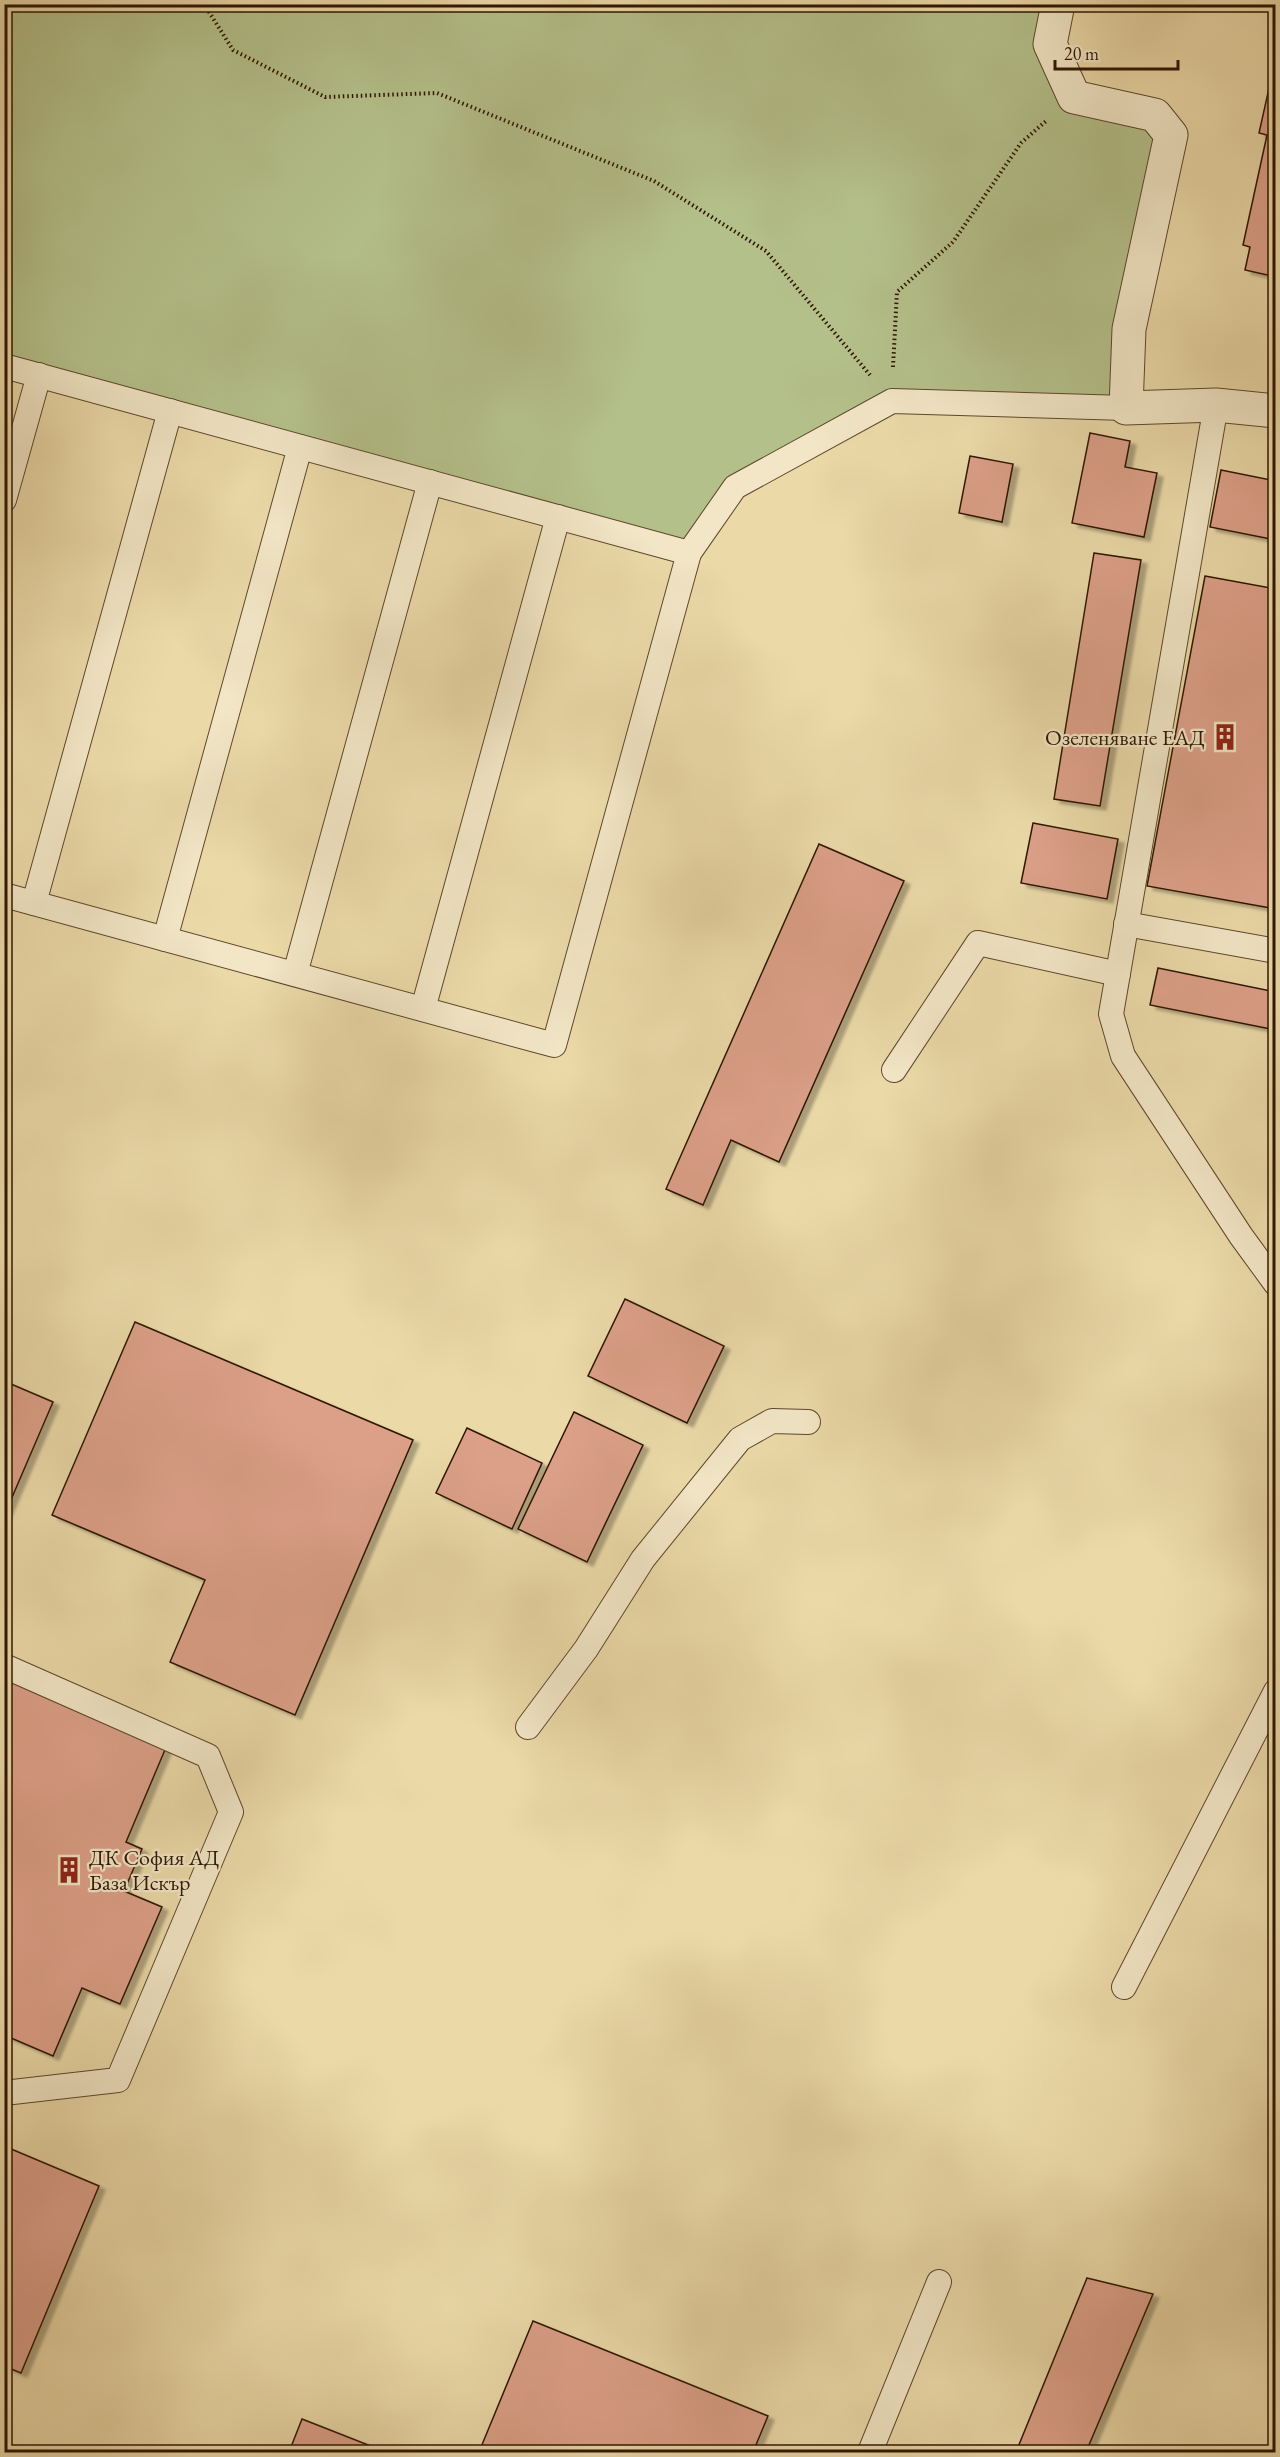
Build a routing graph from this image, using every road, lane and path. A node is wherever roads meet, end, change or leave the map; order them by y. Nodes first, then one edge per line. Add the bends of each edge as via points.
1 (204, 4) edge
2 (1058, 4) edge
3 (1074, 97) junction
4 (4, 366) edge
5 (39, 375) junction
6 (892, 401) junction
7 (1216, 405) junction
8 (1126, 408) junction
9 (170, 411) junction
10 (1275, 411) edge
11 (300, 447) junction
12 (430, 482) junction
13 (4, 500) edge
14 (558, 517) junction
15 (689, 553) junction
16 (4, 895) edge
17 (34, 903) junction
18 (1126, 924) junction
19 (165, 939) junction
20 (1275, 951) edge
21 (295, 974) junction
22 (1118, 974) junction
23 (423, 1009) junction
24 (894, 1070) dead end
25 (1275, 1284) edge
26 (808, 1422) dead end
27 (4, 1666) edge
28 (1275, 1691) edge
29 (528, 1727) dead end
30 (1124, 1987) dead end
31 (4, 2092) edge
32 (939, 2282) dead end
33 (870, 2452) edge

1 - 6 path via 233,50 324,97 437,93 654,181 766,251
2 - 3 street via 1050,44
3 - 6 path via 1021,143 953,242 897,292
3 - 8 street via 1155,115 1171,135 1130,329
4 - 5 lane
5 - 9 lane
5 - 13 lane
6 - 8 lane
6 - 15 lane via 735,487
7 - 8 street
7 - 10 street
7 - 18 lane
9 - 11 lane
9 - 17 lane
11 - 12 lane
11 - 19 lane
12 - 14 lane
12 - 21 lane
14 - 15 lane
14 - 23 lane
15 - 23 lane via 554,1046
16 - 17 lane
17 - 19 lane
18 - 20 lane
18 - 22 lane
19 - 21 lane
21 - 23 lane
22 - 24 lane via 978,943
22 - 25 lane via 1111,1014 1123,1056
26 - 29 lane via 772,1421 740,1439 643,1559 586,1649
27 - 31 lane via 208,1756 231,1812 118,2080
28 - 30 lane
32 - 33 lane

